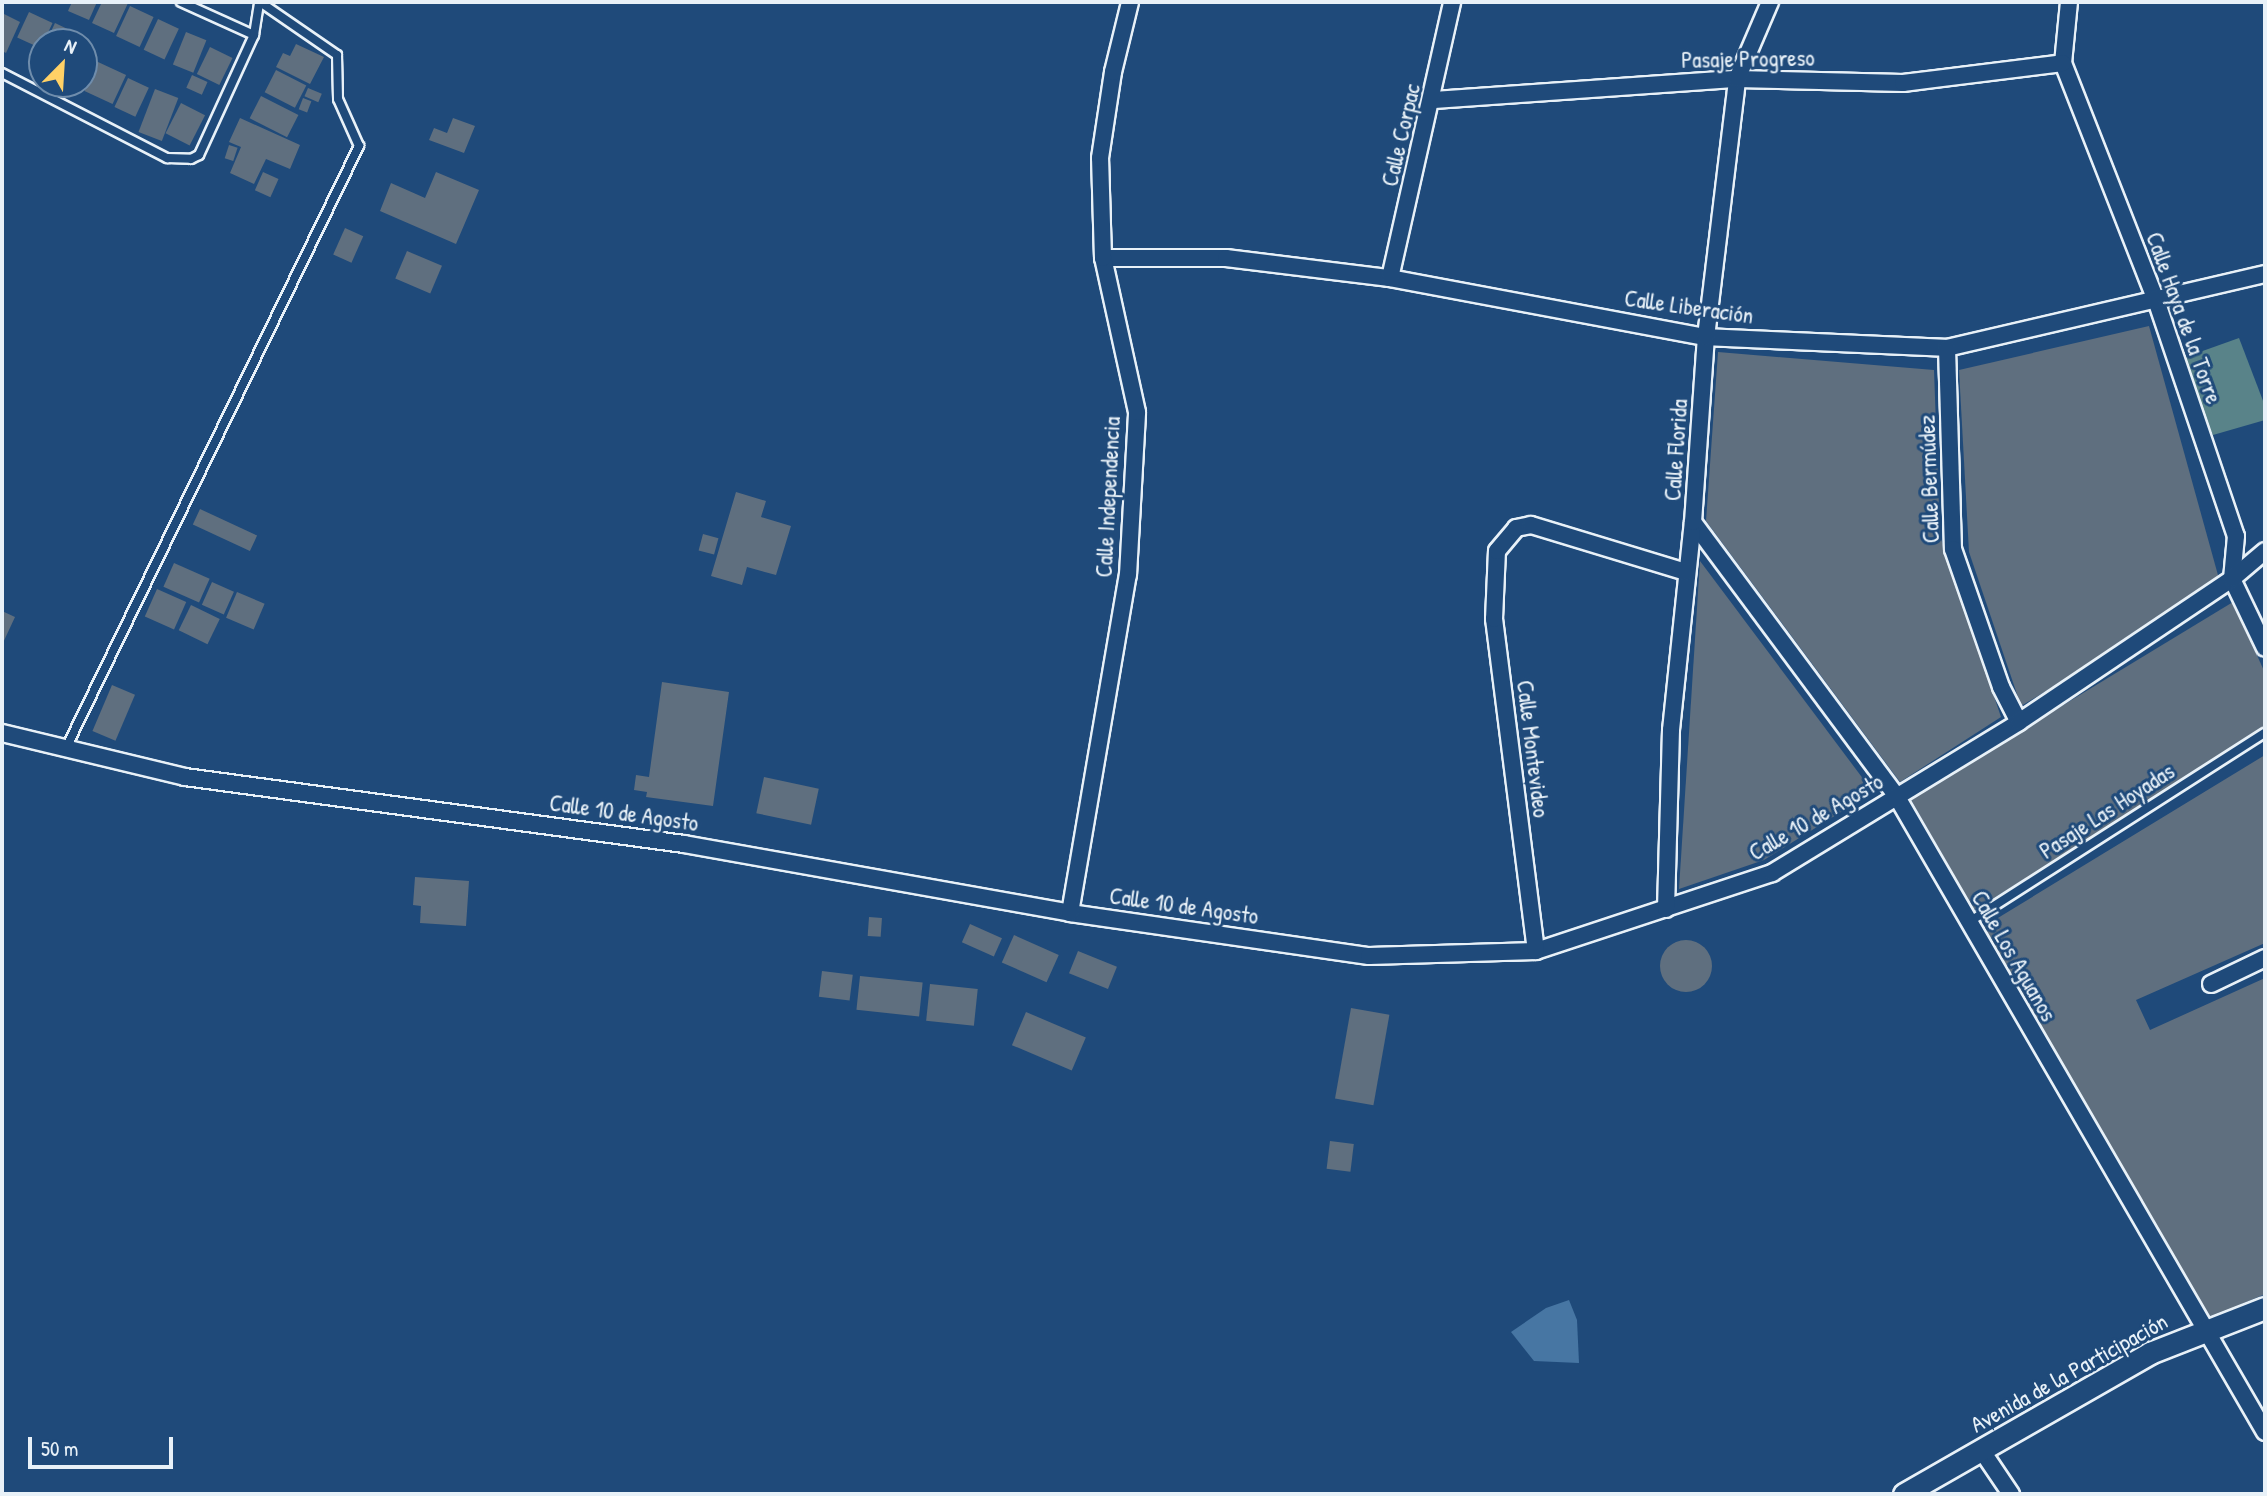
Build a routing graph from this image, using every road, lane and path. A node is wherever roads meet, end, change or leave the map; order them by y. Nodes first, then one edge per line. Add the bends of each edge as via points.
1 (181, 2) edge
2 (260, 2) edge
3 (1130, 2) edge
4 (1452, 2) edge
5 (1770, 2) edge
6 (2069, 2) edge
7 (254, 35) junction
8 (2063, 63) junction
9 (2, 73) edge
10 (1737, 79) junction
11 (1433, 100) junction
12 (1103, 258) junction
13 (2265, 274) edge
14 (1390, 278) junction
15 (2157, 303) junction
16 (1706, 337) junction
17 (1947, 348) junction
18 (1693, 522) junction
19 (2265, 551) edge
20 (1686, 572) junction
21 (2232, 579) junction
22 (2265, 648) edge
23 (2020, 722) junction
24 (2, 733) edge
25 (2265, 733) edge
26 (66, 748) junction
27 (1897, 797) junction
28 (1666, 909) junction
29 (1070, 913) junction
30 (1969, 922) junction
31 (1536, 951) junction
32 (2265, 958) edge
33 (2211, 984) dead end
34 (2265, 1308) edge
35 (2203, 1331) junction
36 (2265, 1432) edge
37 (1982, 1451) junction
38 (1904, 1494) edge
39 (2011, 1494) edge

1 - 7 lane
2 - 7 lane
2 - 26 lane via 337,55 338,99 359,146
3 - 12 street, Calle Independencia via 1100,158
4 - 11 street, Calle Corpac
5 - 10 street, Calle Florida
6 - 8 street, Calle Haya de la Torre
7 - 9 lane via 200,155 191,159 167,158
8 - 10 street, Pasaje Progreso via 1903,83
8 - 15 street, Calle Haya de la Torre
10 - 11 street, Pasaje Progreso
10 - 16 street, Calle Florida
11 - 14 street, Calle Corpac
12 - 14 street, Calle Liberación via 1226,258
12 - 29 street, Calle Independencia via 1137,412 1128,575
13 - 15 street, Calle Liberación
14 - 16 street, Calle Liberación
15 - 17 street, Calle Liberación
15 - 21 street, Calle Haya de la Torre via 2236,536
16 - 17 street, Calle Liberación
16 - 18 street, Calle Florida
17 - 23 street, Calle Bermúdez via 1953,548 2001,687
18 - 20 street, Calle Florida
18 - 27 street, Calle Los Aguanos
19 - 21 street, Calle 10 de Agosto
20 - 28 street, Calle Florida via 1671,730
20 - 31 street, Calle Montevideo via 1531,525 1516,528 1497,551 1494,619
21 - 22 street
21 - 23 street, Calle 10 de Agosto
23 - 27 street, Calle 10 de Agosto
24 - 26 street, Calle 10 de Agosto
25 - 30 lane, Pasaje Las Hoyadas
26 - 29 street, Calle 10 de Agosto via 185,777 684,844
27 - 28 street, Calle 10 de Agosto via 1772,873
27 - 30 street, Calle Los Aguanos
28 - 31 street, Calle 10 de Agosto
29 - 31 street, Calle 10 de Agosto via 1369,956
30 - 35 street, Calle Los Aguanos
32 - 33 street
34 - 35 main road, Avenida de la Participación
35 - 36 street, Calle Los Aguanos
35 - 37 main road, Avenida de la Participación via 2150,1353
37 - 38 main road, Avenida de la Participación
37 - 39 street

